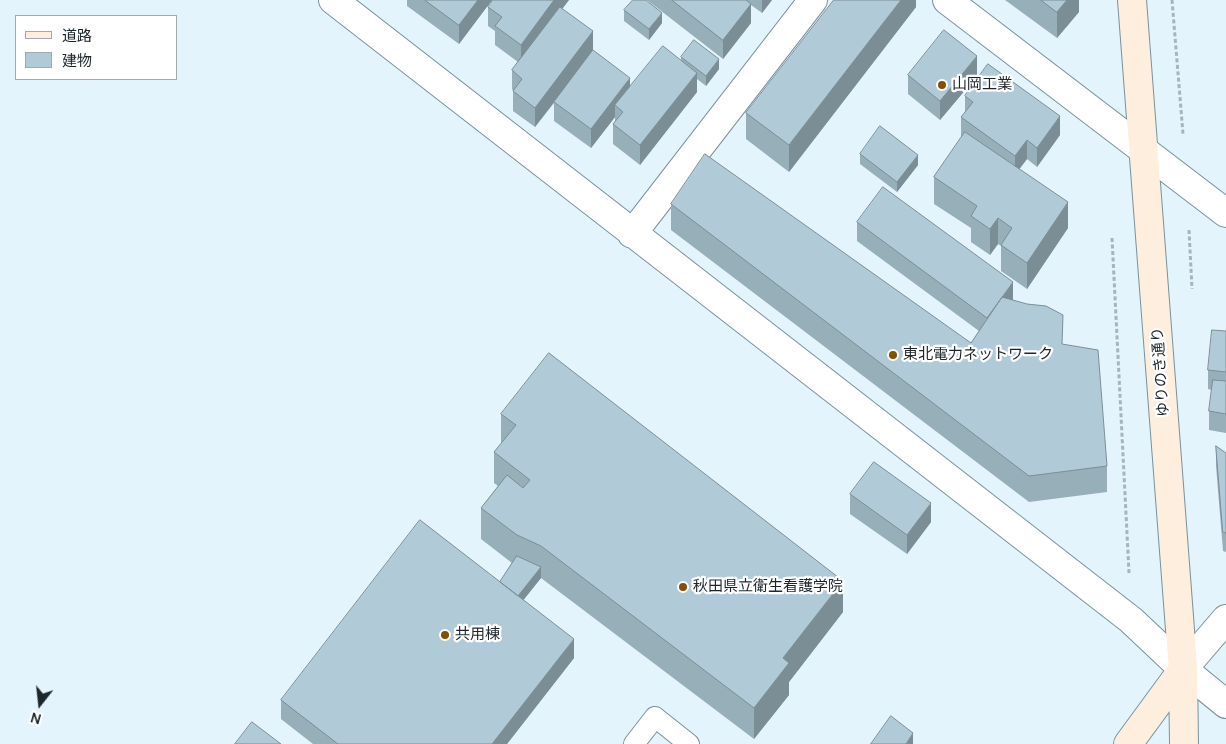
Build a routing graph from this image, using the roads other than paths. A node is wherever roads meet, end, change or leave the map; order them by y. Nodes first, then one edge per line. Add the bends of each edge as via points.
1 (333, 0) edge
2 (813, 0) edge
3 (947, 0) edge
4 (1132, 0) edge
5 (1144, 152) junction
6 (1226, 213) edge
7 (632, 234) junction
8 (1226, 619) edge
9 (1183, 669) junction
10 (1226, 704) edge
11 (634, 744) edge
12 (689, 744) edge
13 (1128, 744) edge
14 (1184, 744) edge

1 - 7 street
2 - 7 street
3 - 5 street
4 - 5 street, ゆりのき通り
5 - 6 street
5 - 9 street, ゆりのき通り
7 - 9 street via 1131,620
8 - 9 street
9 - 10 street
9 - 13 street
9 - 14 street, ゆりのき通り
11 - 12 lane via 655,717

